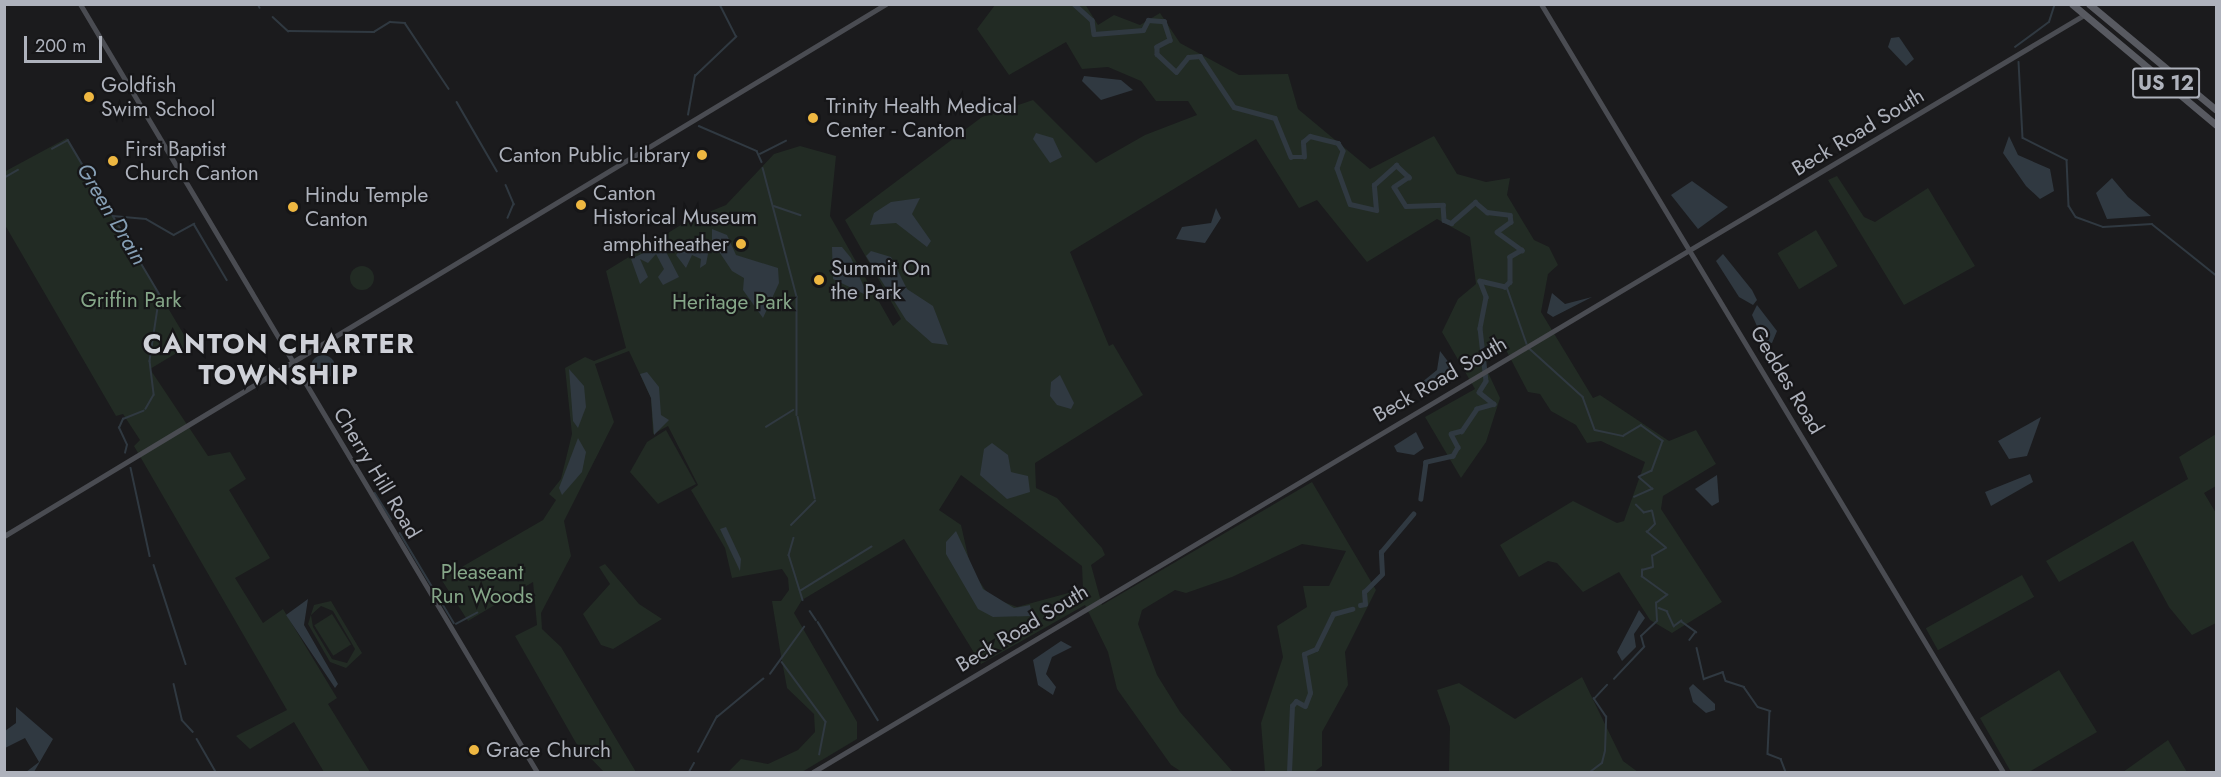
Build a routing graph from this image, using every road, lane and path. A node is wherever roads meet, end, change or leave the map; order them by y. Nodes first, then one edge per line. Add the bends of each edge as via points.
1 (80, 4) edge
2 (886, 4) edge
3 (1541, 4) edge
4 (2072, 4) edge
5 (2092, 7) edge
6 (2084, 15) junction
7 (2119, 44) junction
8 (2137, 44) junction
9 (2192, 105) junction
10 (2214, 107) edge
11 (2217, 125) edge
12 (1689, 253) junction
13 (291, 362) junction
14 (4, 536) edge
15 (537, 772) edge
16 (813, 772) edge
17 (2003, 772) edge

1 - 13 main road, Cherry Hill Road
2 - 13 main road
3 - 12 main road, Geddes Road
4 - 6 main road, US 12
5 - 6 main road
5 - 8 main road, US 12
6 - 7 main road, US 12
6 - 12 main road, Beck Road South
7 - 8 main road via 2132,49
7 - 9 main road, US 12
8 - 10 main road, US 12
9 - 10 main road via 2199,99
9 - 11 main road, US 12
12 - 16 main road, Beck Road South
12 - 17 main road, Geddes Road
13 - 14 main road
13 - 15 main road, Cherry Hill Road

